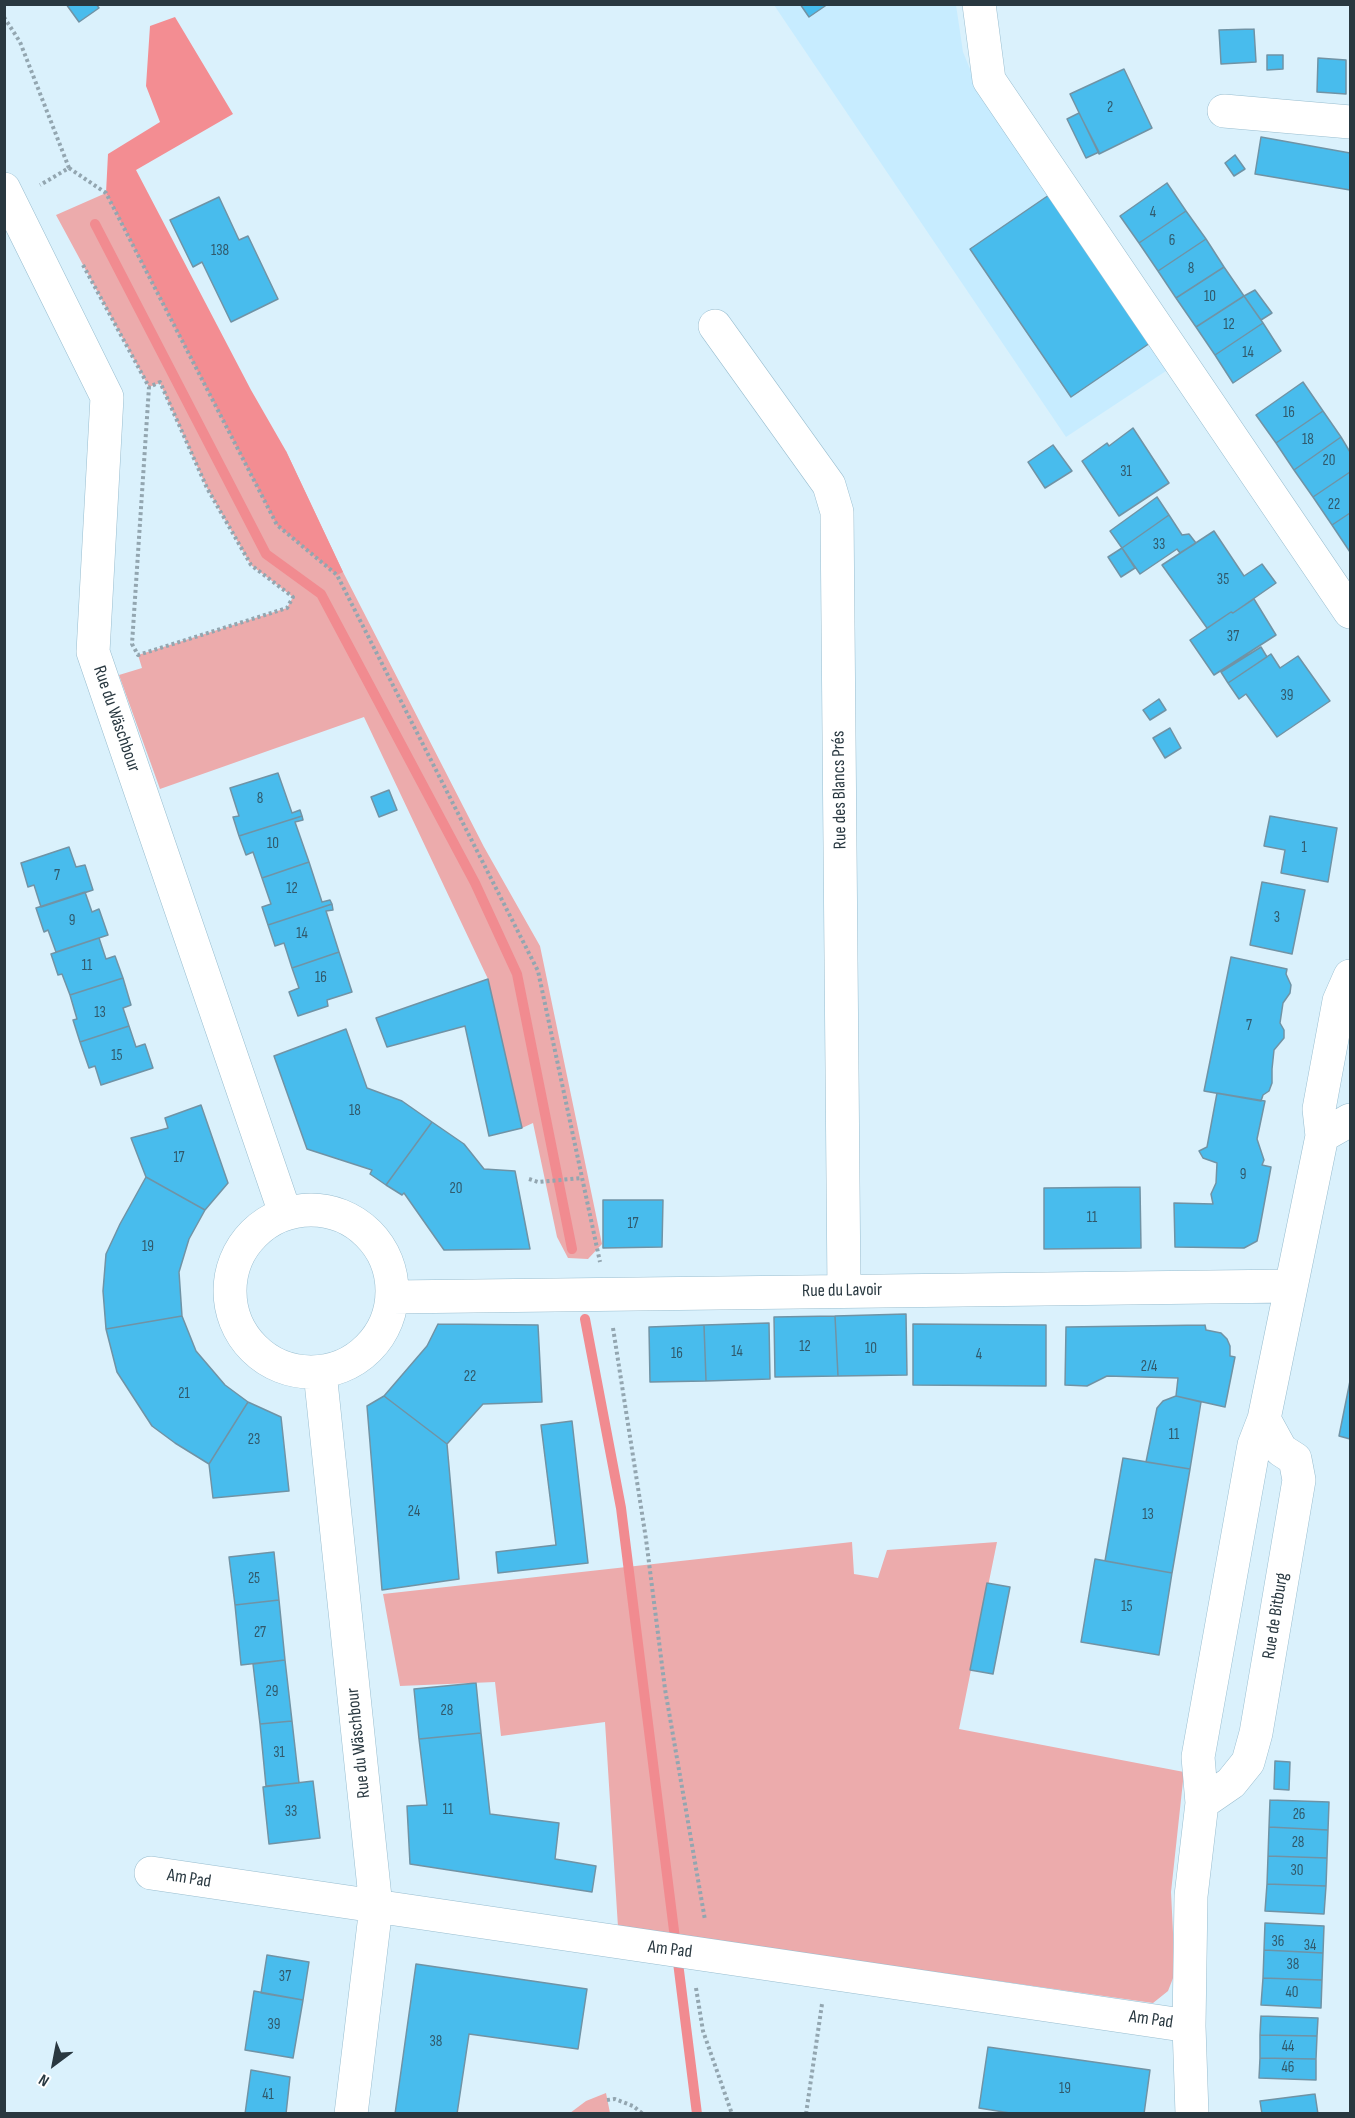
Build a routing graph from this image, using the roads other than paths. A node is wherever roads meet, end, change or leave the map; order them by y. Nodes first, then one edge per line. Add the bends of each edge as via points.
1 (979, 4) edge
2 (1224, 111) dead end
3 (1350, 122) edge
4 (4, 189) edge
5 (716, 326) dead end
6 (1350, 612) edge
7 (1350, 976) edge
8 (1350, 1120) edge
9 (1322, 1136) junction
10 (285, 1213) junction
11 (1291, 1286) junction
12 (844, 1292) junction
13 (393, 1297) junction
14 (320, 1372) junction
15 (1264, 1419) junction
16 (1202, 1803) junction
17 (151, 1873) dead end
18 (376, 1907) junction
19 (1189, 2026) junction
20 (351, 2114) edge
21 (1192, 2114) edge

1 - 6 street via 989,80
2 - 3 street
4 - 10 street, Rue du Wäschbour via 107,398 93,652
5 - 12 street, Rue des Blancs Prés via 829,485 837,512
7 - 9 street via 1340,1001 1319,1109
8 - 9 street
9 - 11 street
10 - 13 street via 312,1209 338,1214 361,1227 379,1246 390,1270
10 - 14 street via 264,1224 247,1240 235,1260 229,1284 230,1308 253,1349 273,1363 296,1371
11 - 12 street, Rue du Lavoir
11 - 15 street
12 - 13 street, Rue du Lavoir
13 - 14 street via 386,1325 370,1348 347,1365
14 - 18 street, Rue du Wäschbour
15 - 16 street via 1254,1445 1198,1757
15 - 16 street, Rue de Bitburg via 1281,1450 1295,1460 1299,1480 1248,1762 1231,1783
16 - 19 street via 1191,1896
17 - 18 street, Am Pad
18 - 19 street, Am Pad via 648,1947 704,1968 827,1972
18 - 20 street, Rue du Wäschbour
19 - 21 street

